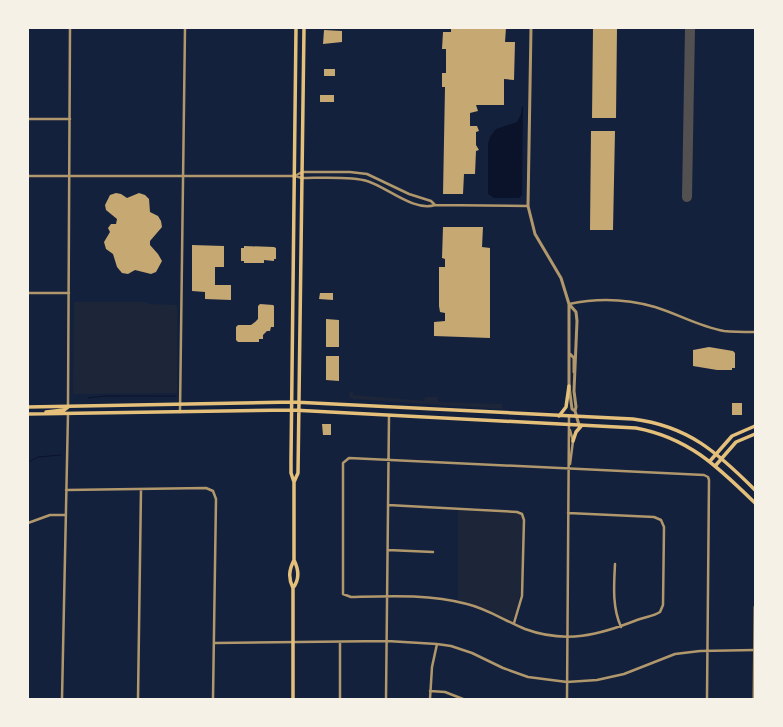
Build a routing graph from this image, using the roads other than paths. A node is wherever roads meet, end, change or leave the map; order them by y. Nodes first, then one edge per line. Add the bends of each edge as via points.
1 (70, 28) edge
2 (185, 28) edge
3 (296, 28) edge
4 (304, 28) edge
5 (531, 28) edge
6 (28, 119) edge
7 (70, 119) junction
8 (302, 172) junction
9 (28, 176) edge
10 (69, 176) junction
11 (295, 176) junction
12 (183, 177) junction
13 (302, 178) junction
14 (436, 205) junction
15 (528, 206) junction
16 (302, 284) junction
17 (294, 286) junction
18 (28, 293) edge
19 (69, 293) junction
20 (569, 304) junction
21 (755, 332) edge
22 (570, 354) junction
23 (575, 378) junction
24 (569, 386) junction
25 (292, 402) junction
26 (299, 403) junction
27 (180, 405) junction
28 (196, 405) junction
29 (28, 407) edge
30 (68, 407) junction
31 (432, 409) junction
32 (292, 410) junction
33 (298, 410) junction
34 (574, 411) junction
35 (180, 412) junction
36 (196, 412) junction
37 (28, 414) edge
38 (68, 414) junction
39 (389, 415) junction
40 (559, 416) junction
41 (569, 416) junction
42 (432, 417) junction
43 (576, 417) junction
44 (569, 424) junction
45 (580, 425) junction
46 (755, 426) edge
47 (570, 430) junction
48 (755, 434) edge
49 (573, 441) junction
50 (716, 453) junction
51 (722, 457) junction
52 (389, 460) junction
53 (710, 461) junction
54 (716, 465) junction
55 (569, 468) junction
56 (294, 482) junction
57 (141, 489) junction
58 (66, 490) junction
59 (755, 490) edge
60 (755, 503) edge
61 (388, 505) junction
62 (568, 513) junction
63 (65, 515) junction
64 (28, 523) edge
65 (388, 550) junction
66 (433, 552) dead end
67 (294, 560) junction
68 (615, 564) dead end
69 (293, 588) junction
70 (387, 596) junction
71 (755, 607) edge
72 (514, 623) junction
73 (621, 627) junction
74 (567, 637) junction
75 (340, 642) junction
76 (387, 642) junction
77 (214, 643) junction
78 (293, 643) junction
79 (437, 644) junction
80 (755, 650) edge
81 (708, 651) junction
82 (567, 682) junction
83 (430, 691) junction
84 (62, 699) edge
85 (138, 699) edge
86 (213, 699) edge
87 (293, 699) edge
88 (340, 699) edge
89 (386, 699) edge
90 (430, 699) edge
91 (463, 699) edge
92 (567, 699) edge
93 (707, 699) edge
94 (754, 699) edge

1 - 7 street
2 - 12 street
3 - 11 main road
4 - 8 main road
5 - 15 street
6 - 7 street
7 - 10 street
8 - 11 street
8 - 13 main road
8 - 14 street via 367,174
9 - 10 street
10 - 12 street
10 - 19 street
11 - 12 street
11 - 13 street
11 - 17 main road
12 - 27 street
13 - 14 street via 363,180 378,184 416,204 429,207
13 - 16 main road
14 - 15 street
15 - 20 street via 534,230 561,278
16 - 17 main road
16 - 26 main road
17 - 25 main road
18 - 19 street
19 - 30 street
20 - 21 street via 610,300 636,303 655,307 714,329
20 - 22 street
20 - 23 street via 576,312 577,321
22 - 23 street via 574,358
22 - 24 street
23 - 34 street
24 - 34 street
24 - 40 main road via 566,407
25 - 26 main road
25 - 28 main road
25 - 32 main road
26 - 31 main road
26 - 33 main road
27 - 28 main road
27 - 30 main road
27 - 35 street
28 - 36 main road
29 - 30 main road
30 - 37 main road via 59,411
31 - 40 main road
31 - 42 main road
32 - 33 main road
32 - 36 main road
32 - 56 main road via 291,472
33 - 39 main road
33 - 56 main road via 298,473
34 - 43 street
35 - 36 main road
35 - 38 main road
37 - 38 main road
38 - 58 street
39 - 42 main road
39 - 52 street
40 - 41 main road
41 - 43 main road
41 - 44 street
42 - 44 main road
43 - 45 street
43 - 50 main road via 633,419 658,423 688,435
44 - 45 main road
44 - 47 street
45 - 49 main road
45 - 53 main road via 626,427 655,433 685,444
46 - 50 main road via 732,436
47 - 49 street
47 - 55 street
48 - 51 main road via 736,442
49 - 55 street
50 - 51 main road
50 - 53 main road
51 - 54 main road
51 - 59 main road
52 - 55 street
52 - 61 street
52 - 70 street via 352,458 344,461 342,589 344,595 351,597
53 - 54 main road
54 - 60 main road
55 - 62 street
55 - 81 street via 700,474 708,477
56 - 67 main road
57 - 58 street
57 - 77 street via 206,488 213,491 216,499
57 - 85 street
58 - 63 street
61 - 65 street
61 - 72 street via 522,514 522,596
62 - 73 street via 654,517 661,520 664,527 661,610
62 - 74 street
63 - 64 street via 50,515
63 - 84 street
65 - 66 street
65 - 70 street
67 - 69 main road via 289,568
67 - 69 main road via 298,568 298,582
68 - 73 street via 614,606
69 - 78 main road
70 - 72 street via 430,598 466,604
70 - 76 street
71 - 80 street
72 - 74 street via 542,634
73 - 74 street via 590,636
74 - 82 street
75 - 76 street
75 - 78 street
75 - 88 street
76 - 79 street
76 - 89 street
77 - 78 street
77 - 86 street
78 - 87 main road
79 - 82 street via 472,653 528,677
79 - 83 street
80 - 81 street
80 - 94 street
81 - 82 street via 675,654 611,677
81 - 93 street
82 - 92 street
83 - 90 street
83 - 91 street via 445,692

